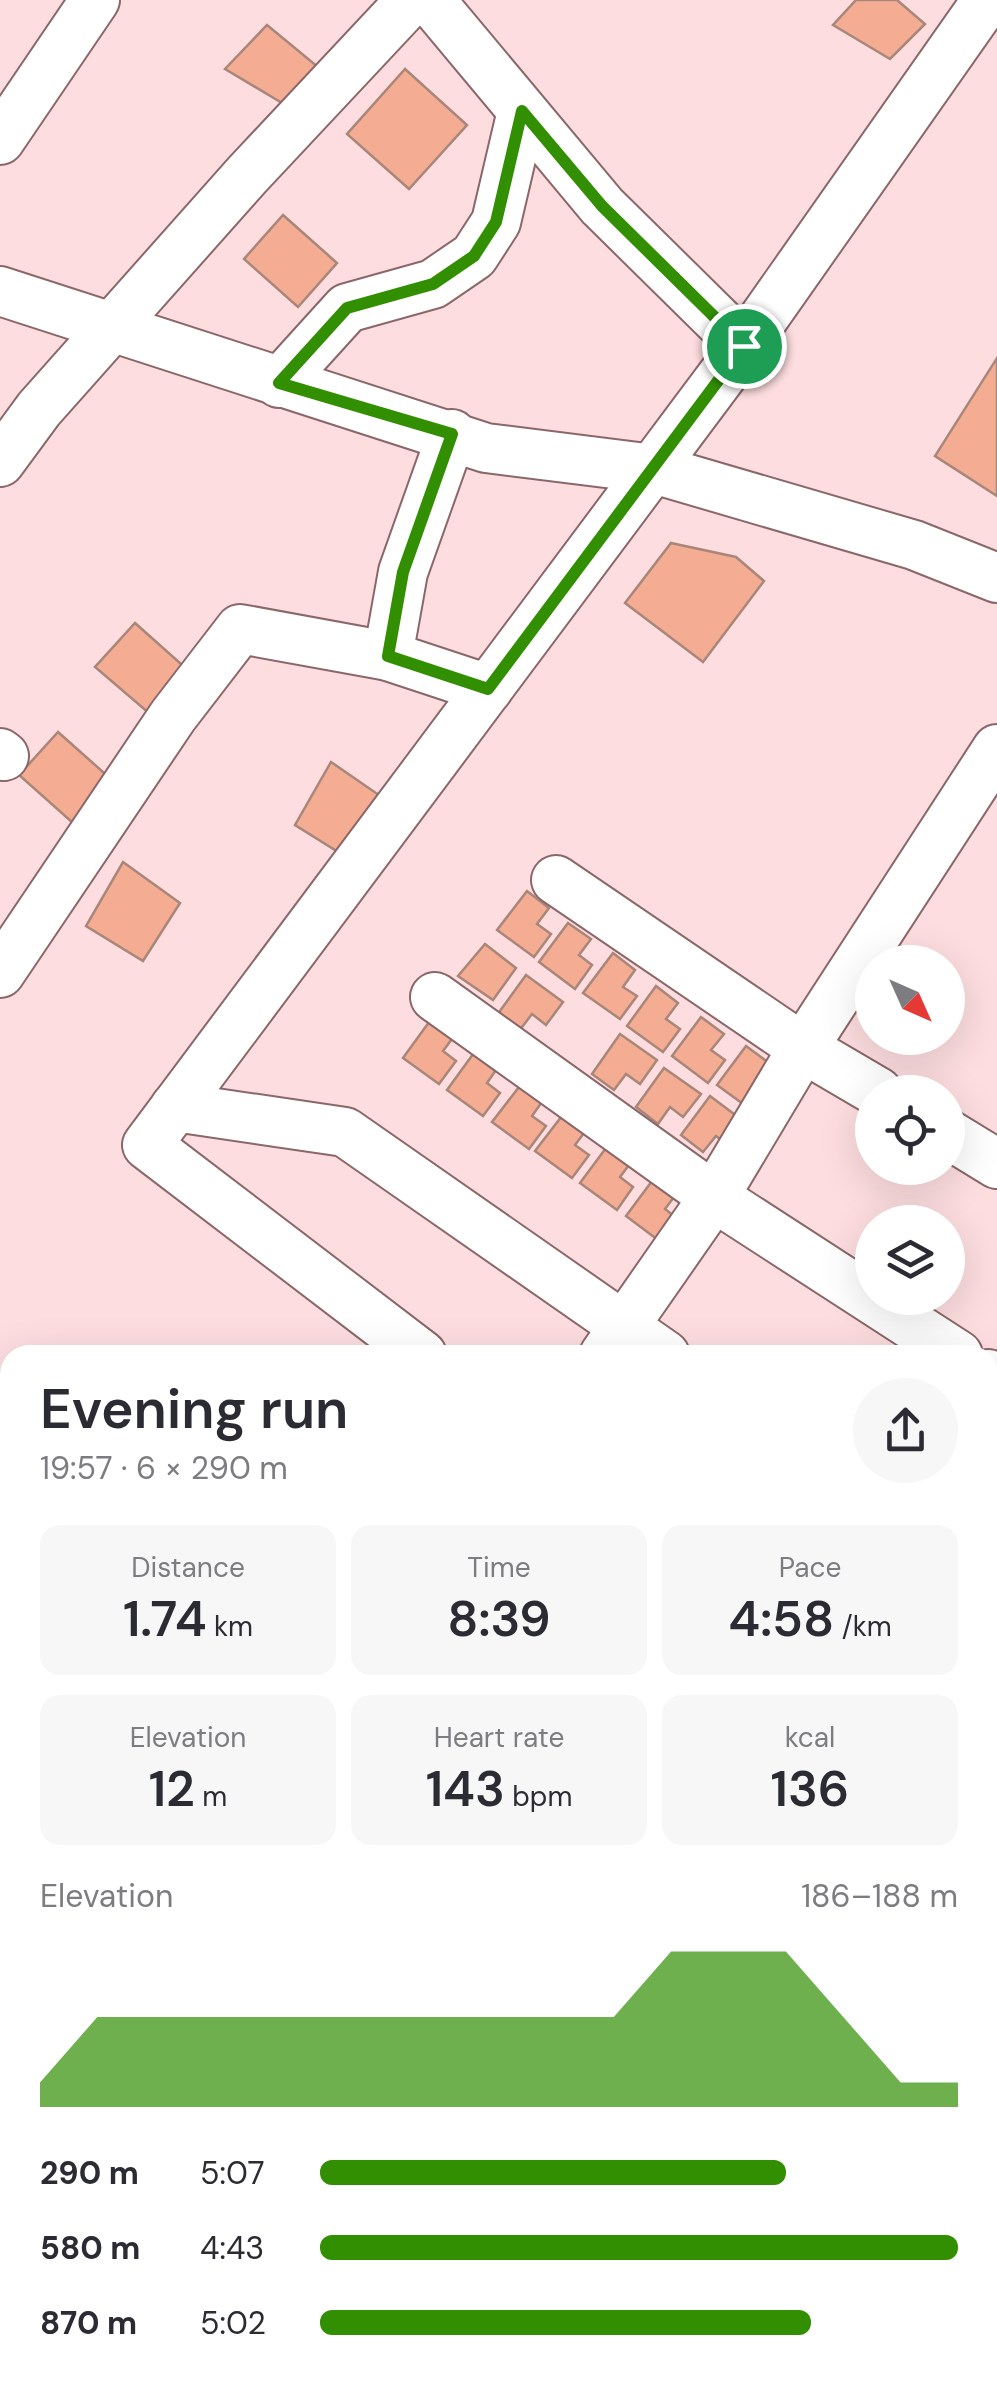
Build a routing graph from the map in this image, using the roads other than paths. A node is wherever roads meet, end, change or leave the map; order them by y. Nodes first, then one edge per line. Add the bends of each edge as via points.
1 (95, 0) edge
2 (411, 0) edge
3 (430, 0) edge
4 (986, 0) edge
5 (522, 111) junction
6 (0, 140) edge
7 (0, 291) edge
8 (116, 326) junction
9 (744, 346) junction
10 (279, 383) junction
11 (452, 434) junction
12 (0, 462) edge
13 (654, 469) junction
14 (997, 578) edge
15 (388, 656) junction
16 (488, 689) junction
17 (997, 749) edge
18 (556, 880) dead end
19 (0, 973) edge
20 (435, 997) dead end
21 (803, 1048) junction
22 (855, 1079) edge
23 (176, 1107) junction
24 (965, 1144) edge
25 (997, 1164) edge
26 (714, 1197) junction
27 (615, 1341) edge
28 (409, 1345) edge
29 (943, 1345) edge

1 - 6 street
2 - 8 street
3 - 5 street
4 - 9 street
5 - 9 street via 602,206
5 - 10 street via 496,222 474,256 433,284 347,308
7 - 8 street
8 - 10 street
8 - 12 street
9 - 13 street
10 - 11 street
11 - 13 street via 486,448
11 - 15 street via 403,572
13 - 14 street via 914,545
13 - 16 street
15 - 16 street
15 - 19 street via 240,628
16 - 23 street
17 - 21 street
18 - 21 street
20 - 26 street
21 - 22 street
21 - 26 street
23 - 27 street via 345,1132
23 - 28 street via 147,1145
24 - 25 street
26 - 27 street
26 - 29 street

